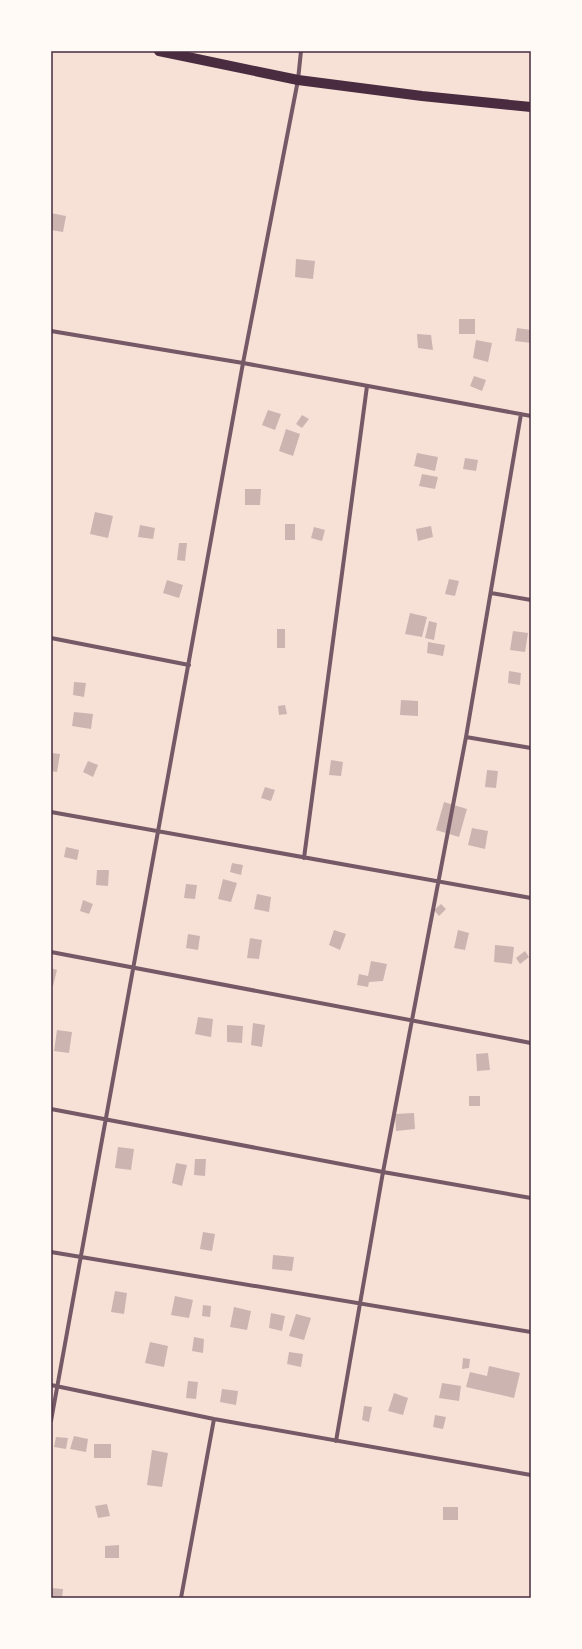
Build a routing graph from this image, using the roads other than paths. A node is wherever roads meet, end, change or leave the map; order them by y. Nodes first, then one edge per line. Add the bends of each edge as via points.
1 (159, 51) edge
2 (301, 51) edge
3 (298, 80) junction
4 (531, 107) edge
5 (51, 331) edge
6 (243, 363) junction
7 (367, 386) junction
8 (521, 414) junction
9 (531, 416) edge
10 (491, 593) junction
11 (531, 600) edge
12 (51, 638) edge
13 (189, 665) junction
14 (466, 737) junction
15 (531, 748) edge
16 (51, 812) edge
17 (158, 832) junction
18 (304, 858) junction
19 (440, 882) junction
20 (531, 898) edge
21 (51, 952) edge
22 (133, 967) junction
23 (412, 1020) junction
24 (531, 1043) edge
25 (51, 1109) edge
26 (106, 1120) junction
27 (383, 1172) junction
28 (531, 1198) edge
29 (51, 1252) edge
30 (80, 1257) junction
31 (361, 1304) junction
32 (531, 1332) edge
33 (51, 1385) edge
34 (59, 1386) junction
35 (214, 1419) junction
36 (51, 1421) edge
37 (336, 1441) junction
38 (531, 1475) edge
39 (181, 1598) edge

1 - 3 main road
2 - 3 street
3 - 4 main road
3 - 6 street
5 - 6 street
6 - 7 street
6 - 13 street
7 - 8 street
7 - 18 street
8 - 9 street
8 - 10 street
10 - 11 street
10 - 14 street
12 - 13 street
13 - 17 street
14 - 15 street
14 - 19 street
16 - 17 street
17 - 18 street
17 - 22 street
18 - 19 street
19 - 20 street
19 - 23 street
21 - 22 street
22 - 23 street
22 - 26 street
23 - 24 street
23 - 27 street
25 - 26 street
26 - 27 street
26 - 30 street
27 - 28 street
27 - 31 street
29 - 30 street
30 - 31 street
30 - 34 street
31 - 32 street
31 - 37 street
33 - 34 street
34 - 35 street
34 - 36 street
35 - 37 street
35 - 39 street
37 - 38 street

